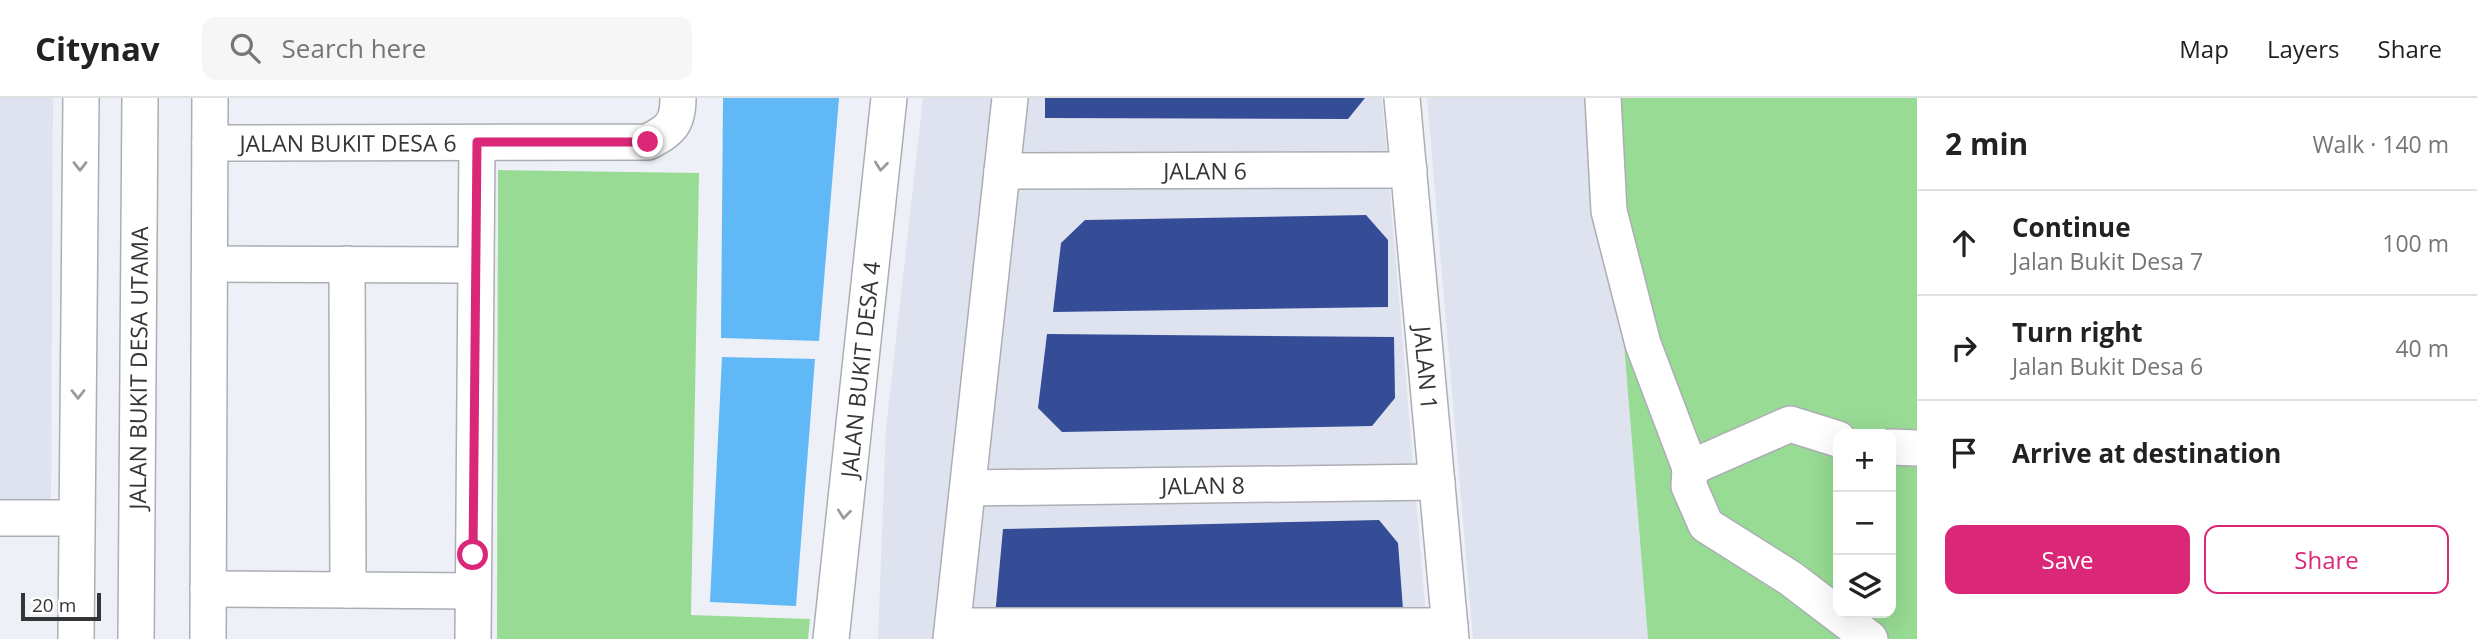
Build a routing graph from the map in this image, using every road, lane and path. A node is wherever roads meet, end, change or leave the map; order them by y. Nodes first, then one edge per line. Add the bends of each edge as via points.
1 (81, 98) edge
2 (139, 98) edge
3 (210, 98) edge
4 (889, 98) edge
5 (1010, 98) edge
6 (1402, 98) edge
7 (1603, 98) edge
8 (678, 103) edge
9 (477, 142) junction
10 (210, 143) junction
11 (1409, 170) junction
12 (1002, 171) junction
13 (210, 264) junction
14 (347, 264) junction
15 (475, 265) junction
16 (1833, 437) edge
17 (1896, 447) edge
18 (1917, 448) edge
19 (1690, 468) junction
20 (1437, 482) junction
21 (969, 488) junction
22 (0, 518) edge
23 (77, 518) junction
24 (208, 589) junction
25 (348, 590) junction
26 (473, 591) junction
27 (1451, 632) edge
28 (952, 633) edge
29 (76, 639) edge
30 (136, 639) edge
31 (208, 639) edge
32 (473, 639) edge
33 (831, 639) edge
34 (1870, 639) edge

1 -> 23 street
2 - 30 street, JALAN BUKIT DESA UTAMA
3 - 10 street
4 -> 33 street, JALAN BUKIT DESA 4
5 - 12 street
6 - 11 street, JALAN 1
7 - 19 street via 1609,211 1643,344
8 - 9 street, JALAN BUKIT DESA 6 via 669,130 648,142
9 - 10 street, JALAN BUKIT DESA 6
9 - 15 street
10 - 13 street
11 - 12 street, JALAN 6
11 - 20 street, JALAN 1
12 - 21 street
13 - 14 street
13 - 24 street
14 - 15 street
14 - 25 street
15 - 26 street
16 - 19 street via 1790,424
17 - 18 street
19 - 34 street via 1689,486 1706,525 1790,578
20 - 21 street, JALAN 8
20 - 27 street, JALAN 1
21 - 28 street
22 - 23 street
23 - 29 street
24 - 25 street
24 - 31 street
25 - 26 street
26 - 32 street
27 - 28 street

